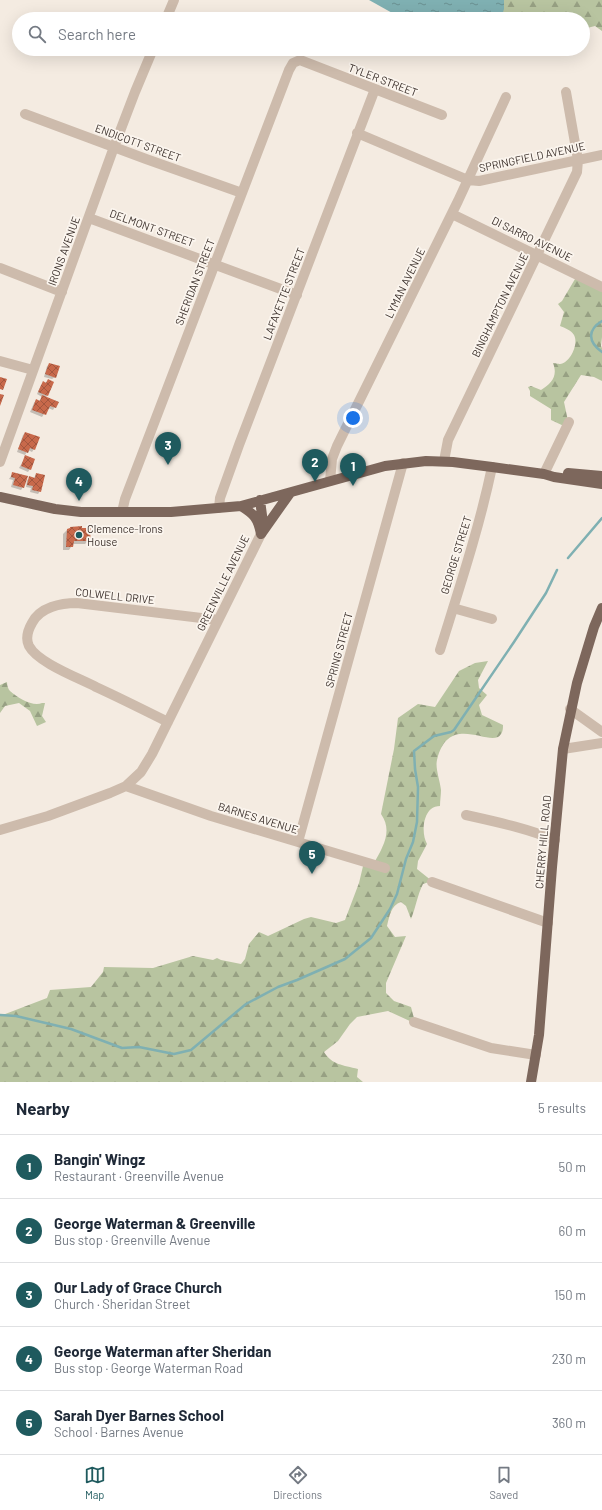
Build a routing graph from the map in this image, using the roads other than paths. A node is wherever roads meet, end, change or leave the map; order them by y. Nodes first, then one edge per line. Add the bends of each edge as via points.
1 (174, 0) edge
2 (169, 12) edge
3 (150, 56) edge
4 (293, 63) joint
5 (375, 89) junction
6 (566, 92) dead end
7 (506, 97) dead end
8 (25, 114) dead end
9 (442, 115) dead end
10 (357, 133) junction
11 (114, 147) junction
12 (602, 155) edge
13 (578, 160) junction
14 (468, 180) junction
15 (242, 193) junction
16 (452, 214) junction
17 (89, 218) junction
18 (538, 256) junction
19 (214, 264) junction
20 (0, 268) edge
21 (602, 287) edge
22 (62, 292) junction
23 (297, 295) junction
24 (0, 361) edge
25 (33, 370) junction
26 (569, 422) dead end
27 (444, 461) junction
28 (0, 462) edge
29 (403, 463) junction
30 (492, 467) junction
31 (544, 474) junction
32 (602, 476) edge
33 (330, 481) junction
34 (602, 484) edge
35 (290, 493) junction
36 (0, 497) edge
37 (260, 500) junction
38 (241, 506) junction
39 (219, 508) junction
40 (122, 512) junction
41 (263, 523) joint
42 (261, 534) junction
43 (453, 608) junction
44 (602, 608) edge
45 (492, 619) dead end
46 (218, 620) junction
47 (440, 650) dead end
48 (570, 709) junction
49 (168, 722) junction
50 (602, 732) edge
51 (602, 743) edge
52 (563, 749) junction
53 (126, 786) junction
54 (466, 815) dead end
55 (0, 830) edge
56 (555, 840) junction
57 (298, 842) junction
58 (385, 868) dead end
59 (432, 882) dead end
60 (548, 923) junction
61 (414, 1022) dead end
62 (536, 1055) junction
63 (531, 1082) edge

1 - 2 street
3 - 11 street, IRONS AVENUE
4 - 5 street, TYLER STREET via 300,60
4 - 15 street, SHERIDAN STREET
5 - 9 street, TYLER STREET
5 - 10 street, LAFAYETTE STREET
6 - 13 street
7 - 14 street, LYMAN AVENUE
8 - 11 street, ENDICOTT STREET
10 - 14 street, SPRINGFIELD AVENUE
10 - 23 street, LAFAYETTE STREET
11 - 15 street, ENDICOTT STREET
11 - 17 street, IRONS AVENUE
12 - 13 street, SPRINGFIELD AVENUE
13 - 14 street, SPRINGFIELD AVENUE via 478,181
13 - 18 street, BINGHAMPTON AVENUE via 577,172
14 - 16 street, LYMAN AVENUE
15 - 19 street, SHERIDAN STREET
16 - 18 street, DI SARRO AVENUE
16 - 33 street, LYMAN AVENUE via 337,446 332,459
17 - 19 street, DELMONT STREET
17 - 22 street, IRONS AVENUE
18 - 21 street, DI SARRO AVENUE
18 - 27 street, BINGHAMPTON AVENUE via 448,440
19 - 23 street, DELMONT STREET
19 - 40 street, SHERIDAN STREET
20 - 22 street
22 - 25 street, IRONS AVENUE
23 - 39 street, LAFAYETTE STREET via 239,445 220,498
24 - 25 street
25 - 28 street, IRONS AVENUE
26 - 31 street
27 - 29 main road
27 - 30 main road
29 - 33 main road
29 - 57 street, SPRING STREET
30 - 31 main road
30 - 43 street, GEORGE STREET
31 - 32 main road via 549,472
31 - 34 main road
33 - 35 main road
35 - 37 main road
35 - 42 main road
36 - 40 main road via 64,510
37 - 38 main road
37 - 41 main road, GREENVILLE AVENUE
38 - 39 main road
38 - 42 main road via 255,516
39 - 40 main road via 171,512
41 - 42 street, GREENVILLE AVENUE
42 - 46 street, GREENVILLE AVENUE
43 - 45 street
43 - 47 street, GEORGE STREET
44 - 48 main road, CHERRY HILL ROAD
46 - 49 street, GREENVILLE AVENUE
46 - 49 street, COLWELL DRIVE via 68,603 46,610 33,620 28,630 29,646 43,660
48 - 50 street
48 - 52 main road, CHERRY HILL ROAD
49 - 53 street, GREENVILLE AVENUE via 145,766
51 - 52 street
52 - 56 main road, CHERRY HILL ROAD
53 - 55 street, GREENVILLE AVENUE via 48,816
53 - 57 street, BARNES AVENUE via 211,816
54 - 56 street via 514,825
56 - 60 main road, CHERRY HILL ROAD
57 - 58 street, BARNES AVENUE
59 - 60 street
60 - 62 main road, CHERRY HILL ROAD
61 - 62 street via 491,1048
62 - 63 main road, CHERRY HILL ROAD

